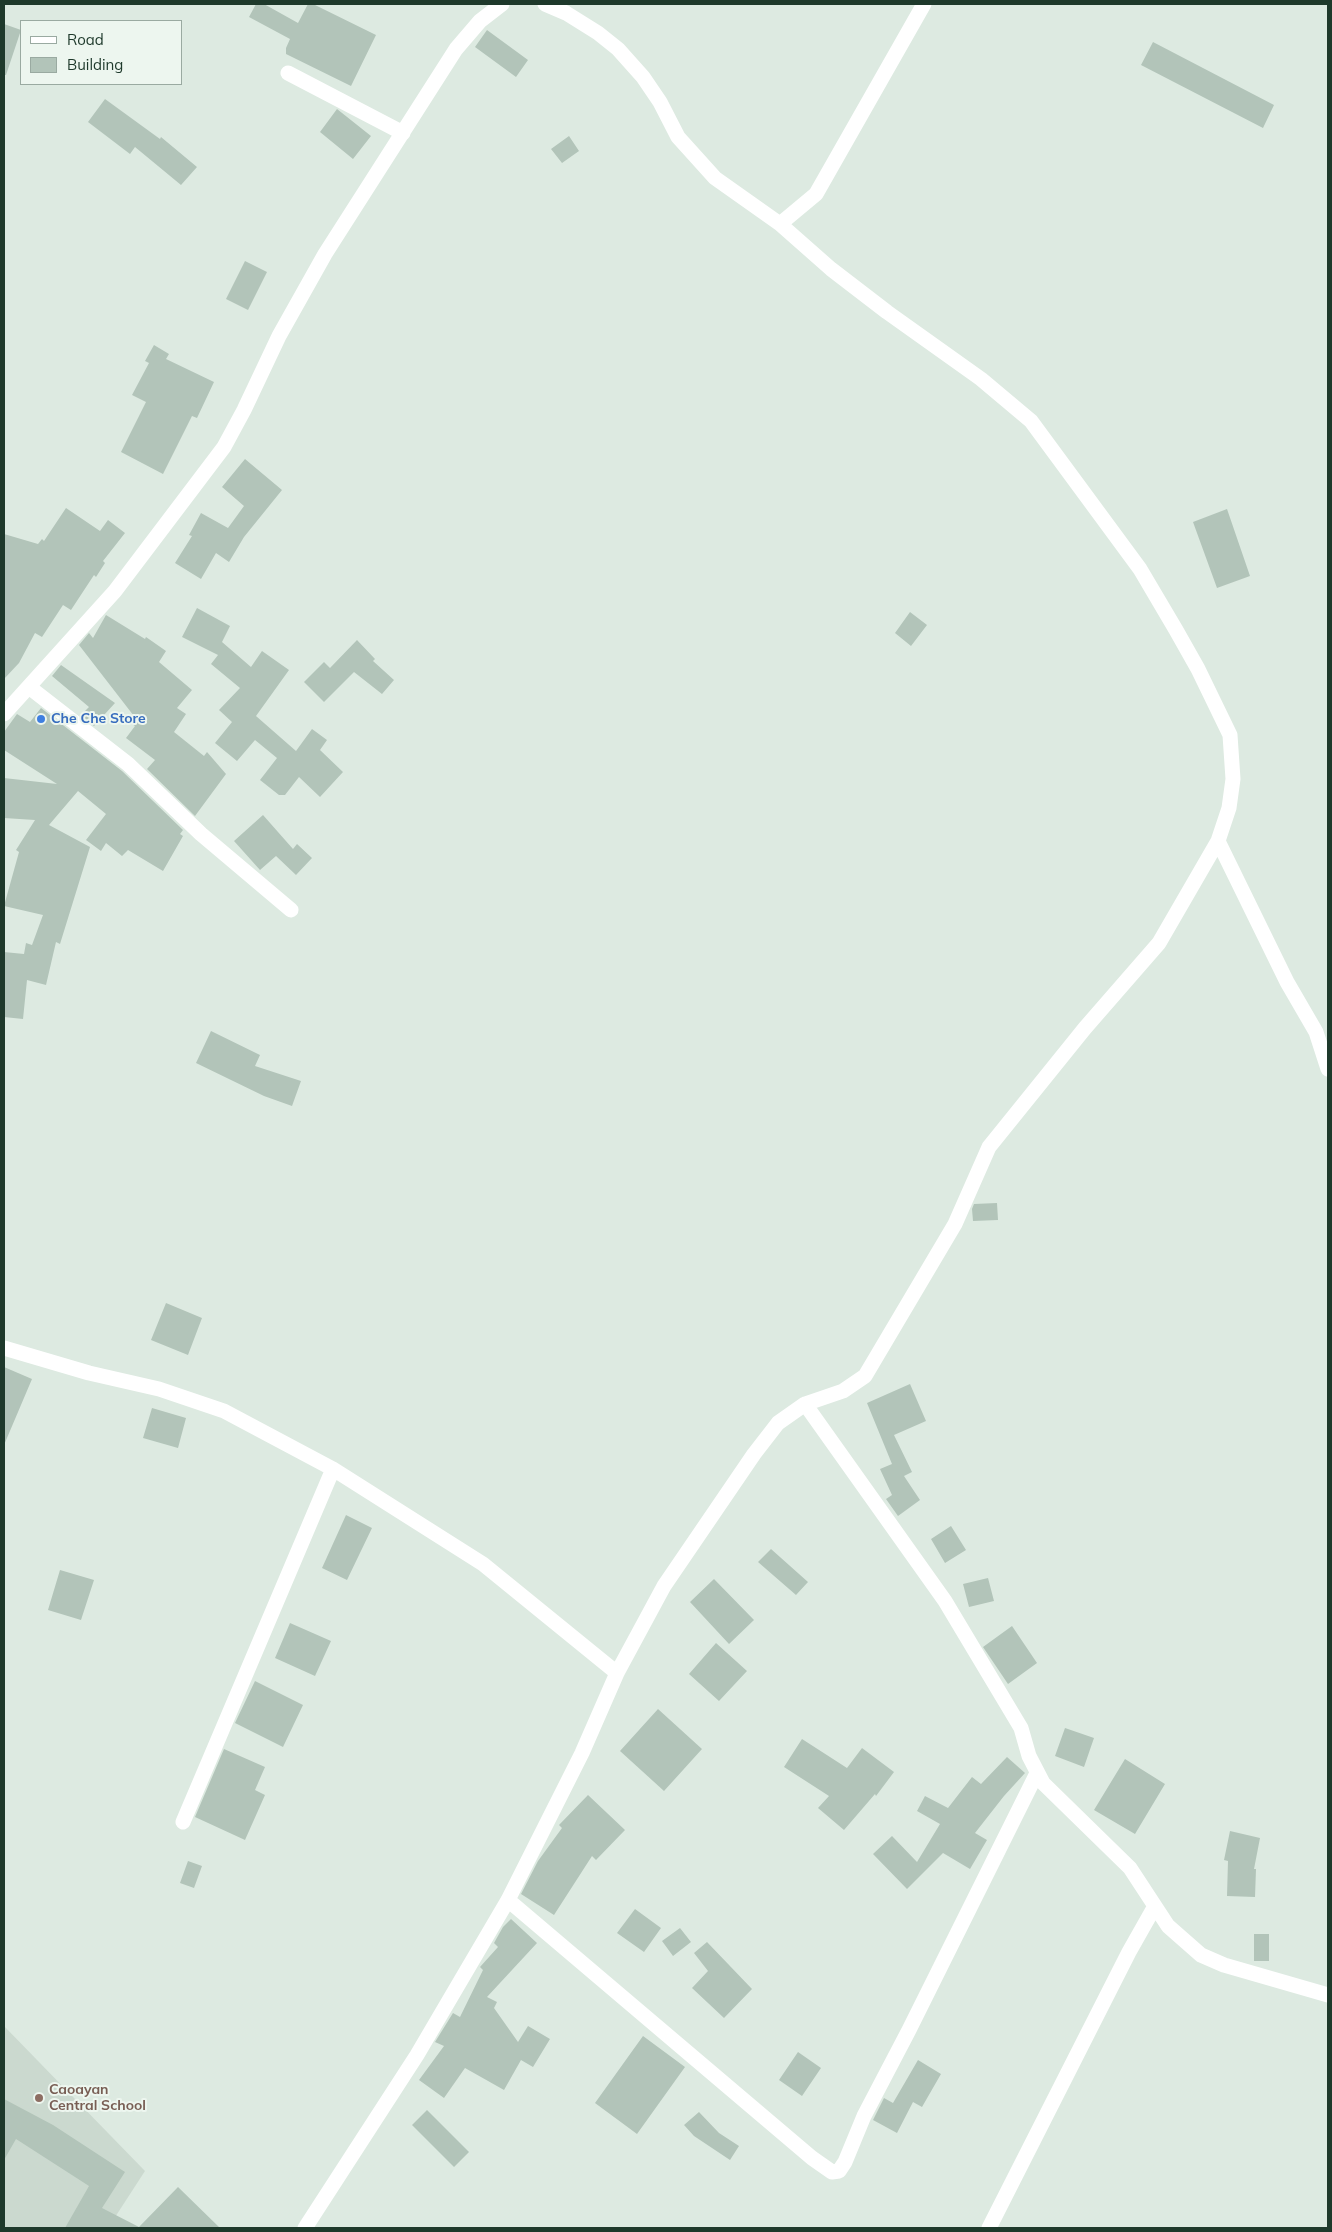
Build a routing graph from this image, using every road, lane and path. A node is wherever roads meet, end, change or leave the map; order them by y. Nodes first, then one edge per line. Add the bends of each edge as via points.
1 (502, 4) edge
2 (545, 4) edge
3 (924, 4) edge
4 (288, 74) dead end
5 (403, 133) junction
6 (780, 224) junction
7 (29, 686) junction
8 (4, 714) edge
9 (1218, 841) junction
10 (291, 910) dead end
11 (1328, 1069) edge
12 (4, 1348) edge
13 (805, 1404) junction
14 (333, 1469) junction
15 (618, 1673) junction
16 (1037, 1773) junction
17 (183, 1822) dead end
18 (508, 1900) junction
19 (1155, 1906) junction
20 (1328, 1995) edge
21 (305, 2228) edge
22 (989, 2228) edge

1 - 5 street via 480,21 456,49
2 - 6 street via 566,13 618,49 643,77 678,137 714,178
3 - 6 street via 816,194
4 - 5 street
5 - 7 street via 325,254 279,336 224,447 115,591
6 - 9 street via 832,269 981,379 1031,421 1140,569 1198,669 1230,735 1233,779 1229,808
7 - 8 street
7 - 10 street via 128,764 201,834
9 - 11 street via 1287,982 1316,1032
9 - 13 street via 1159,943 989,1147 955,1224 865,1376 843,1392
12 - 14 street via 159,1389 224,1411
13 - 15 street via 778,1423 754,1454 664,1586
13 - 16 street via 945,1601 1021,1728
14 - 15 street via 483,1564
14 - 17 street
15 - 18 street
16 - 18 street via 839,2171 832,2172 812,2158
16 - 19 street via 1043,1783 1130,1868
18 - 21 street via 412,2063
19 - 20 street via 1168,1926 1201,1955 1224,1965
19 - 22 street

